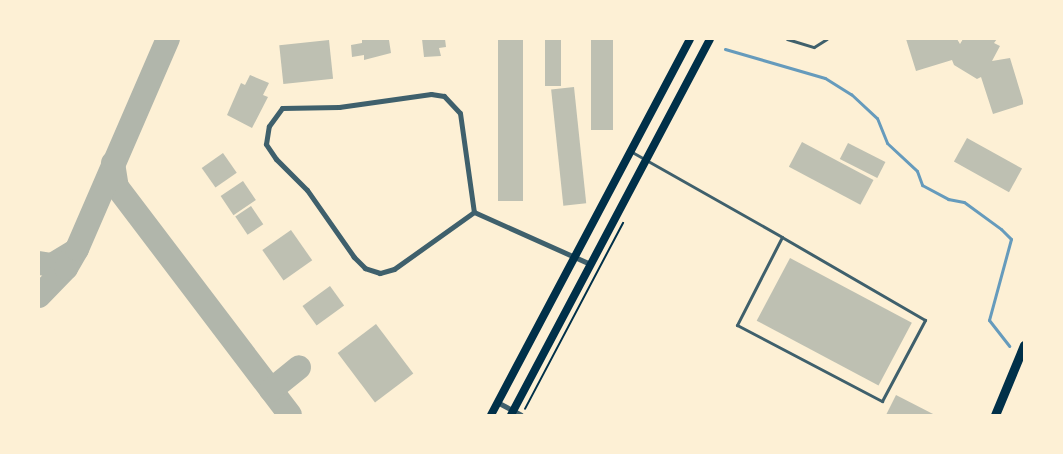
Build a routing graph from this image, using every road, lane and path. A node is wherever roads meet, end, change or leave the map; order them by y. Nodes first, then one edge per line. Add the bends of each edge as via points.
1 (690, 39) edge
2 (710, 39) edge
3 (787, 39) edge
4 (827, 39) edge
5 (630, 151) junction
6 (646, 159) junction
7 (474, 212) junction
8 (623, 222) dead end
9 (782, 237) junction
10 (574, 256) junction
11 (590, 264) junction
12 (1024, 345) edge
13 (497, 402) junction
14 (528, 403) dead end
15 (515, 414) edge
16 (491, 415) edge
17 (995, 415) edge

1 - 5 main road
2 - 6 main road
3 - 4 lane via 814,47
5 - 6 lane
5 - 10 main road
6 - 9 lane
6 - 11 main road
7 - 7 street via 393,269 380,273 365,268 307,190 276,159 266,144 269,126 282,108 339,107 431,94 444,96 460,113
7 - 10 street
8 - 14 path
9 - 9 lane via 737,325 882,401 925,320
10 - 11 street
10 - 13 main road
11 - 15 main road
12 - 17 highway
13 - 15 street
13 - 16 main road

